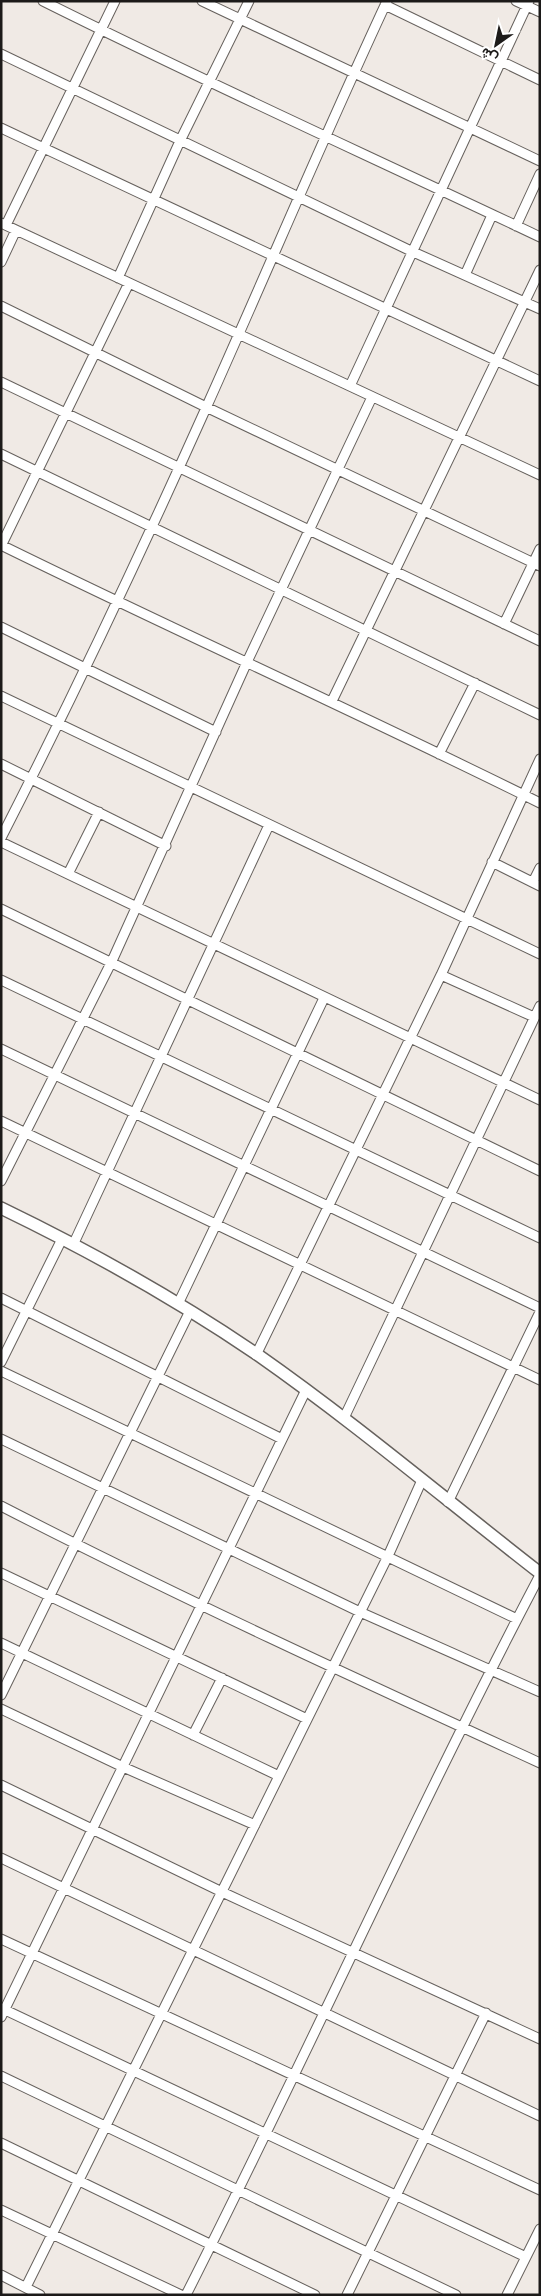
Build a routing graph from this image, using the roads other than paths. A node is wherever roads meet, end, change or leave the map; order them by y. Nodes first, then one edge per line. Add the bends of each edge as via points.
1 (43, 1) edge
2 (114, 1) edge
3 (202, 1) edge
4 (249, 1) edge
5 (516, 1) edge
6 (386, 3) edge
7 (528, 4) edge
8 (540, 12) edge
9 (240, 20) junction
10 (100, 30) junction
11 (1, 54) edge
12 (500, 61) junction
13 (355, 73) junction
14 (540, 80) edge
15 (210, 82) junction
16 (71, 89) junction
17 (469, 127) junction
18 (1, 128) edge
19 (327, 135) junction
20 (180, 141) junction
21 (42, 147) junction
22 (540, 161) edge
23 (540, 174) edge
24 (440, 191) junction
25 (300, 196) junction
26 (154, 199) junction
27 (492, 215) junction
28 (3, 224) edge
29 (516, 226) junction
30 (16, 230) junction
31 (540, 237) edge
32 (411, 251) junction
33 (272, 255) junction
34 (1, 262) edge
35 (540, 270) edge
36 (465, 275) junction
37 (118, 278) junction
38 (129, 283) junction
39 (524, 302) junction
40 (1, 306) edge
41 (385, 309) junction
42 (540, 309) edge
43 (237, 334) junction
44 (96, 352) junction
45 (496, 360) junction
46 (540, 381) edge
47 (1, 382) edge
48 (350, 386) junction
49 (372, 397) junction
50 (206, 407) junction
51 (66, 414) junction
52 (459, 437) junction
53 (1, 454) edge
54 (178, 468) junction
55 (339, 470) junction
56 (39, 472) junction
57 (540, 475) edge
58 (424, 511) junction
59 (150, 527) junction
60 (310, 530) junction
61 (1, 546) edge
62 (540, 549) edge
63 (537, 564) edge
64 (395, 571) junction
65 (281, 591) junction
66 (116, 601) junction
67 (504, 624) junction
68 (1, 627) edge
69 (367, 630) junction
70 (540, 641) edge
71 (247, 662) junction
72 (85, 667) junction
73 (475, 683) junction
74 (1, 696) edge
75 (332, 701) junction
76 (540, 715) edge
77 (58, 723) junction
78 (216, 732) junction
79 (439, 754) junction
80 (540, 759) edge
81 (1, 764) edge
82 (32, 779) junction
83 (192, 787) junction
84 (522, 794) junction
85 (540, 803) edge
86 (98, 812) junction
87 (269, 825) junction
88 (1, 840) edge
89 (166, 846) junction
90 (492, 862) junction
91 (540, 868) edge
92 (68, 874) junction
93 (536, 884) edge
94 (137, 908) junction
95 (1, 910) edge
96 (467, 920) junction
97 (214, 945) junction
98 (540, 954) edge
99 (112, 961) junction
100 (441, 975) junction
101 (1, 980) edge
102 (324, 998) junction
103 (188, 999) junction
104 (540, 1006) edge
105 (82, 1018) junction
106 (534, 1018) junction
107 (410, 1039) junction
108 (1, 1049) edge
109 (297, 1052) junction
110 (162, 1056) junction
111 (54, 1074) junction
112 (504, 1083) junction
113 (383, 1095) junction
114 (540, 1100) edge
115 (270, 1108) junction
116 (135, 1113) junction
117 (1, 1121) edge
118 (25, 1132) junction
119 (477, 1140) junction
120 (357, 1150) junction
121 (242, 1164) junction
122 (540, 1171) edge
123 (107, 1172) junction
124 (1, 1181) edge
125 (450, 1194) junction
126 (1, 1208) edge
127 (328, 1208) junction
128 (215, 1224) junction
129 (540, 1238) edge
130 (67, 1242) junction
131 (421, 1252) junction
132 (301, 1264) junction
133 (1, 1298) edge
134 (178, 1304) junction
135 (394, 1308) junction
136 (540, 1310) edge
137 (27, 1311) junction
138 (190, 1311) junction
139 (256, 1355) junction
140 (1, 1362) edge
141 (513, 1367) junction
142 (1, 1370) edge
143 (156, 1376) junction
144 (540, 1380) edge
145 (306, 1390) junction
146 (344, 1418) junction
147 (129, 1432) junction
148 (1, 1439) edge
149 (282, 1440) junction
150 (422, 1480) junction
151 (102, 1489) junction
152 (256, 1494) junction
153 (448, 1502) junction
154 (1, 1506) edge
155 (75, 1544) junction
156 (229, 1549) junction
157 (388, 1556) junction
158 (1, 1573) edge
159 (540, 1574) edge
160 (50, 1597) junction
161 (202, 1605) junction
162 (360, 1612) junction
163 (517, 1619) junction
164 (1, 1643) edge
165 (22, 1653) junction
166 (176, 1657) junction
167 (333, 1667) junction
168 (490, 1670) junction
169 (222, 1678) junction
170 (540, 1692) edge
171 (1, 1695) edge
172 (1, 1709) edge
173 (149, 1714) junction
174 (307, 1719) junction
175 (462, 1727) junction
176 (193, 1736) junction
177 (540, 1763) edge
178 (123, 1767) junction
179 (279, 1776) junction
180 (1, 1785) edge
181 (254, 1825) junction
182 (92, 1831) junction
183 (1, 1858) edge
184 (63, 1890) junction
185 (222, 1892) junction
186 (1, 1939) edge
187 (193, 1951) junction
188 (32, 1953) junction
189 (354, 1953) junction
190 (2, 2011) edge
191 (326, 2013) junction
192 (486, 2013) junction
193 (161, 2014) junction
194 (540, 2039) edge
195 (134, 2070) junction
196 (456, 2074) junction
197 (1, 2076) edge
198 (294, 2076) junction
199 (540, 2116) edge
200 (106, 2125) junction
201 (266, 2133) junction
202 (425, 2137) junction
203 (1, 2143) edge
204 (79, 2179) junction
205 (239, 2190) junction
206 (540, 2190) edge
207 (396, 2195) junction
208 (1, 2210) edge
209 (540, 2228) edge
210 (52, 2235) junction
211 (212, 2244) junction
212 (368, 2252) junction
213 (526, 2256) junction
214 (1, 2275) edge
215 (26, 2287) junction
216 (40, 2295) edge
217 (181, 2295) edge
218 (186, 2295) edge
219 (315, 2295) edge
220 (348, 2295) edge
221 (456, 2295) edge
222 (507, 2295) edge

1 - 10 street
2 - 10 street
3 - 9 street
4 - 9 street
5 - 7 street
6 - 12 street
6 - 13 street
7 - 8 street
7 - 12 street
9 - 13 street
9 - 15 street
10 - 15 street
10 - 16 street
11 - 16 street
12 - 14 street
12 - 17 street
13 - 17 street
13 - 19 street
15 - 19 street
15 - 20 street
16 - 20 street
16 - 21 street
17 - 22 street
17 - 24 street
18 - 21 street
19 - 24 street
19 - 25 street
20 - 25 street
20 - 26 street
21 - 26 street
21 - 28 street
23 - 29 street
24 - 27 street
24 - 32 street
25 - 32 street
25 - 33 street
26 - 33 street
26 - 37 street
27 - 29 street
27 - 36 street
28 - 30 street
29 - 31 street
30 - 34 street
30 - 37 street
32 - 36 street
32 - 41 street
33 - 41 street
33 - 43 street
35 - 39 street
36 - 39 street
37 - 38 street
38 - 43 street
38 - 44 street
39 - 42 street
39 - 45 street
40 - 44 street
41 - 45 street
41 - 48 street
43 - 48 street
43 - 50 street
44 - 50 street
44 - 51 street
45 - 46 street
45 - 52 street
47 - 51 street
48 - 49 street
49 - 52 street
49 - 55 street
50 - 54 street
50 - 55 street
51 - 54 street
51 - 56 street
52 - 57 street
52 - 58 street
53 - 56 street
54 - 59 street
54 - 60 street
55 - 58 street
55 - 60 street
56 - 59 street
56 - 61 street
58 - 63 street
58 - 64 street
59 - 65 street
59 - 66 street
60 - 64 street
60 - 65 street
61 - 66 street
62 - 63 street
63 - 67 street
64 - 67 street
64 - 69 street
65 - 69 street
65 - 71 street
66 - 71 street
66 - 72 street
67 - 70 street
68 - 72 street
69 - 73 street
69 - 75 street
71 - 75 street
71 - 78 street
72 - 77 street
72 - 78 street
73 - 76 street
73 - 79 street
74 - 77 street
75 - 79 street
77 - 82 street
77 - 83 street
78 - 83 street
79 - 84 street
80 - 84 street
81 - 82 street
82 - 86 street
82 - 88 street
83 - 87 street
83 - 89 street
84 - 85 street
84 - 90 street
86 - 89 street
86 - 92 street
87 - 96 street
87 - 97 street
88 - 92 street
89 - 94 street
90 - 93 street
90 - 96 street
91 - 93 street
92 - 94 street
94 - 97 street
94 - 99 street
95 - 99 street
96 - 98 street
96 - 100 street
97 - 102 street
97 - 103 street
99 - 103 street
99 - 105 street
100 - 106 street
100 - 107 street
101 - 105 street
102 - 107 street
102 - 109 street
103 - 109 street
103 - 110 street
104 - 106 street
105 - 110 street
105 - 111 street
106 - 112 street
107 - 112 street
107 - 113 street
108 - 111 street
109 - 113 street
109 - 115 street
110 - 115 street
110 - 116 street
111 - 116 street
111 - 118 street
112 - 114 street
112 - 119 street
113 - 119 street
113 - 120 street
115 - 120 street
115 - 121 street
116 - 121 street
116 - 123 street
117 - 118 street
118 - 123 street
118 - 124 street
119 - 122 street
119 - 125 street
120 - 125 street
120 - 127 street
121 - 127 street
121 - 128 street
123 - 128 street
123 - 130 street
125 - 129 street
125 - 131 street
126 - 130 main road
127 - 131 street
127 - 132 street
128 - 132 street
128 - 134 street
130 - 134 main road
130 - 137 street
131 - 135 street
131 - 136 street
132 - 135 street
132 - 139 street
133 - 137 street
134 - 138 main road
135 - 141 street
135 - 146 street
136 - 141 street
137 - 140 street
137 - 143 street
138 - 139 main road
138 - 143 street
139 - 145 main road
141 - 144 street
141 - 153 street
142 - 147 street
143 - 147 street
143 - 149 street
145 - 146 main road
145 - 149 street
146 - 150 main road
147 - 151 street
147 - 152 street
148 - 151 street
149 - 152 street
150 - 153 main road
150 - 157 street
151 - 155 street
151 - 156 street
152 - 156 street
152 - 157 street
153 - 159 main road
154 - 155 street
155 - 160 street
155 - 161 street
156 - 161 street
156 - 162 street
157 - 162 street
157 - 163 street
158 - 160 street
159 - 163 street
160 - 165 street
160 - 166 street
161 - 166 street
161 - 167 street
162 - 167 street
162 - 168 street
163 - 168 street
164 - 165 street
165 - 171 street
165 - 173 street
166 - 169 street
166 - 173 street
167 - 174 street
167 - 175 street
168 - 170 street
168 - 175 street
169 - 174 street
169 - 176 street
172 - 178 street
173 - 176 street
173 - 178 street
174 - 179 street
175 - 177 street
175 - 189 street
176 - 179 street
178 - 181 street
178 - 182 street
179 - 181 street
180 - 182 street
181 - 185 street
182 - 184 street
182 - 185 street
183 - 184 street
184 - 187 street
184 - 188 street
185 - 187 street
185 - 189 street
186 - 188 street
187 - 191 street
187 - 193 street
188 - 190 street
188 - 193 street
189 - 191 street
189 - 192 street
190 - 195 street
191 - 196 street
191 - 198 street
192 - 194 street
192 - 196 street
193 - 195 street
193 - 198 street
195 - 200 street
195 - 201 street
196 - 199 street
196 - 202 street
197 - 200 street
198 - 201 street
198 - 202 street
200 - 204 street
200 - 205 street
201 - 205 street
201 - 207 street
202 - 206 street
202 - 207 street
203 - 204 street
204 - 210 street
204 - 211 street
205 - 211 street
205 - 212 street
207 - 212 street
207 - 213 street
208 - 210 street
209 - 213 street
210 - 215 street
210 - 217 street
211 - 218 street
211 - 219 street
212 - 220 street
212 - 221 street
213 - 222 street
214 - 215 street
215 - 216 street

